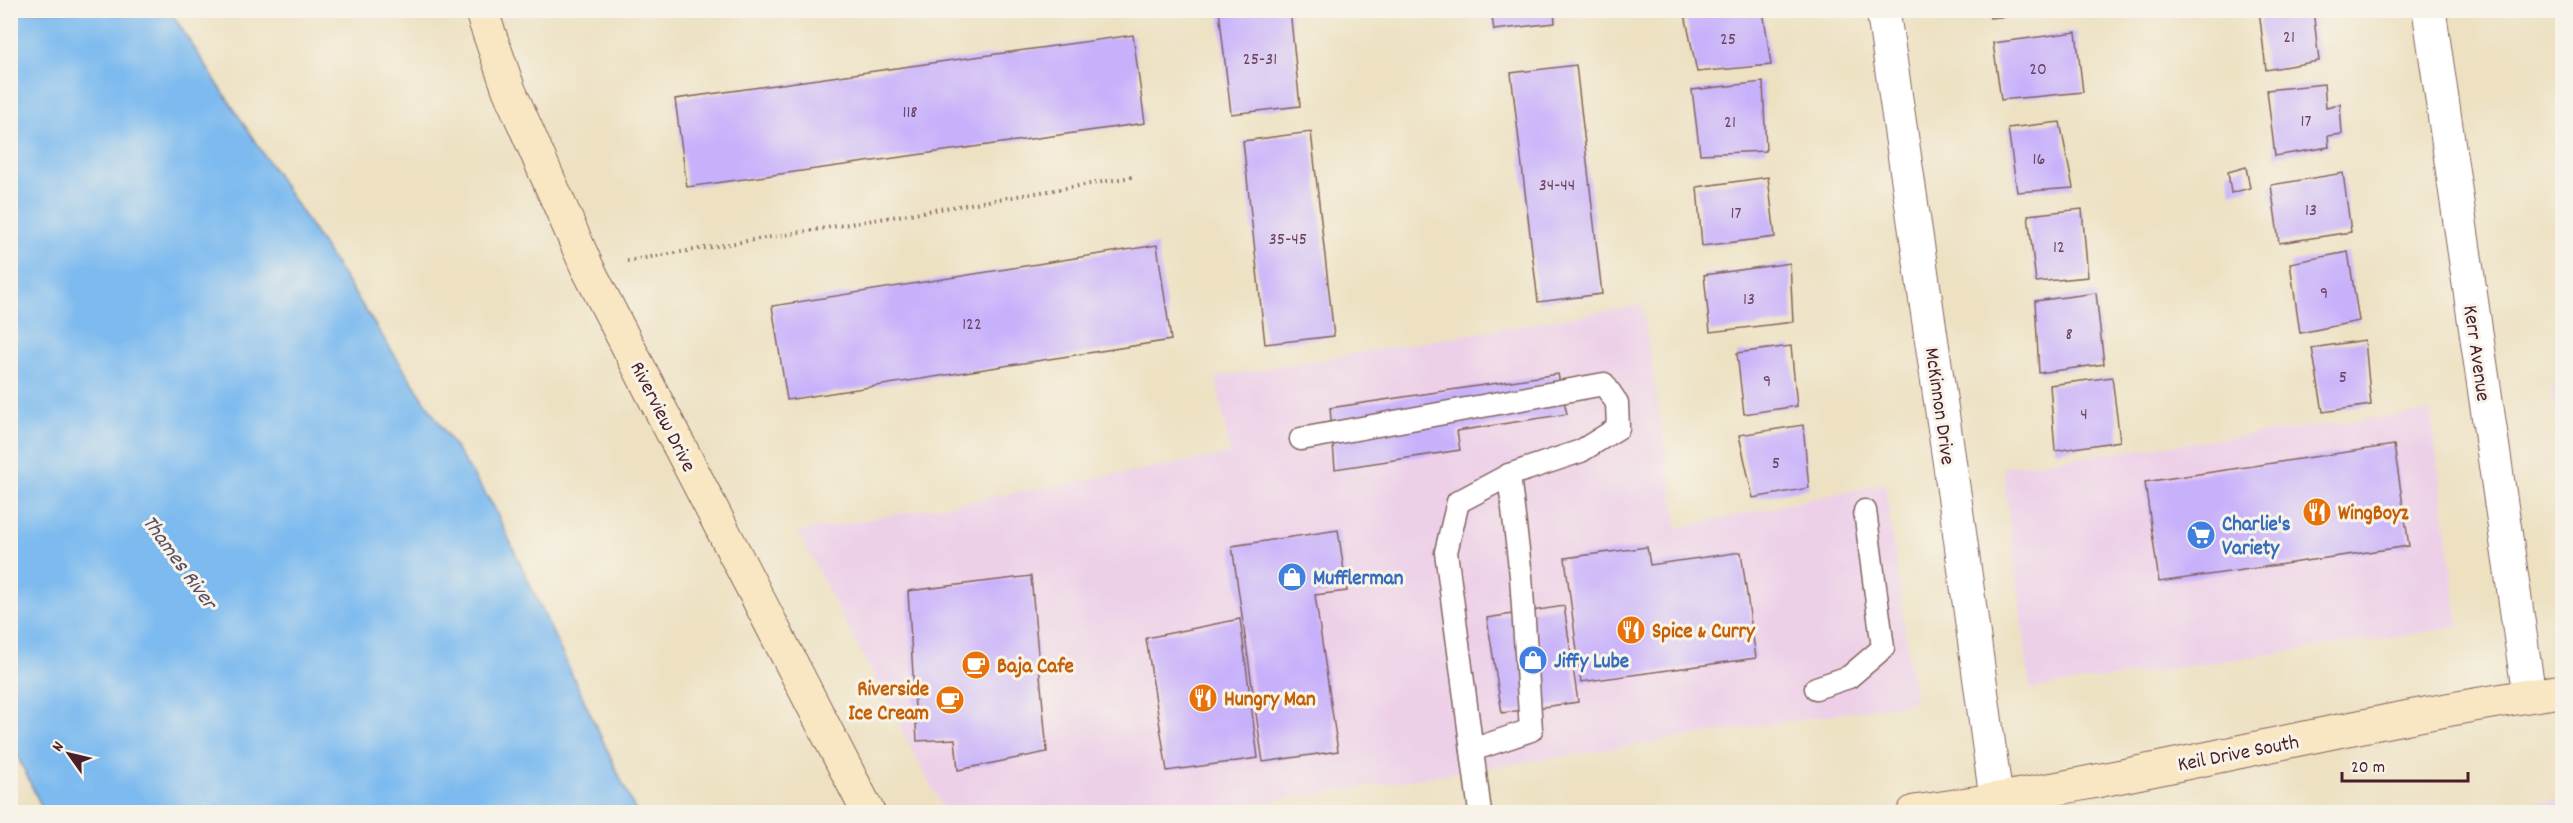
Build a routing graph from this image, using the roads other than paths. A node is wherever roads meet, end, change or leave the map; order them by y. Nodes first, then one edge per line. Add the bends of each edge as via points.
1 (481, 10) edge
2 (1883, 10) edge
3 (2429, 10) edge
4 (1301, 439) dead end
5 (1509, 475) junction
6 (1865, 511) dead end
7 (1816, 688) dead end
8 (2562, 691) edge
9 (2529, 695) junction
10 (1472, 750) junction
11 (1996, 807) edge
12 (868, 813) edge
13 (1480, 813) edge
14 (1914, 813) edge

1 - 12 street, Riverview Drive via 509,90 587,267
2 - 11 street, McKinnon Drive
3 - 9 street, Kerr Avenue
4 - 5 lane via 1604,384 1617,403 1618,428 1581,451
5 - 10 lane via 1458,502 1446,552
5 - 10 lane via 1521,576 1530,730
6 - 7 lane via 1883,648 1849,677
8 - 9 street, Keil Drive South
9 - 11 street, Keil Drive South
10 - 13 lane
11 - 14 street, Keil Drive South

